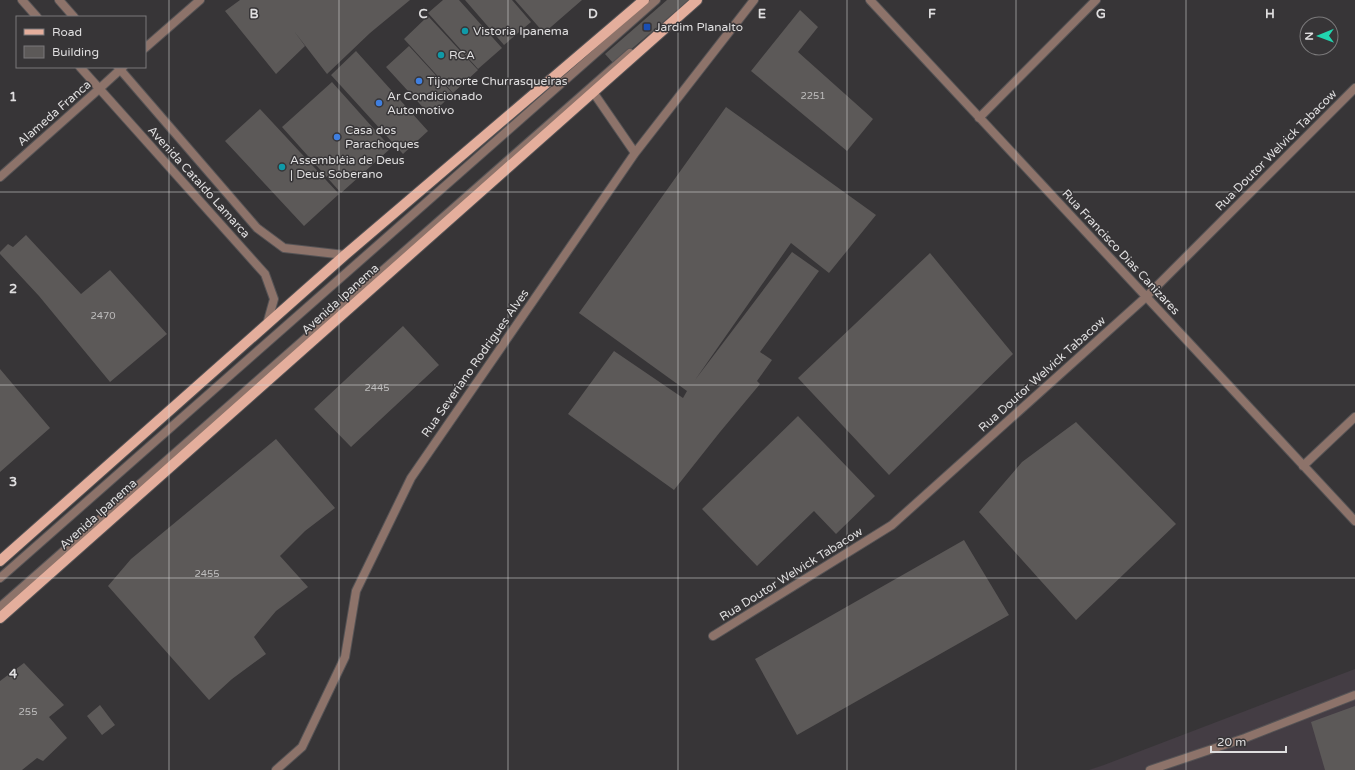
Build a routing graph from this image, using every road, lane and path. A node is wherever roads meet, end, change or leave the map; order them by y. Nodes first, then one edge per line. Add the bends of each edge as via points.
1 (22, 0) edge
2 (59, 0) edge
3 (200, 0) edge
4 (644, 0) edge
5 (656, 0) edge
6 (690, 0) edge
7 (697, 0) edge
8 (754, 0) edge
9 (870, 0) edge
10 (1096, 0) edge
11 (36, 16) edge
12 (73, 16) edge
13 (146, 47) edge
14 (81, 68) edge
15 (120, 68) edge
16 (1355, 88) edge
17 (99, 89) junction
18 (594, 92) junction
19 (979, 118) junction
20 (635, 153) junction
21 (0, 177) edge
22 (345, 255) junction
23 (1146, 297) junction
24 (267, 324) junction
25 (1355, 417) edge
26 (1303, 466) junction
27 (1355, 521) edge
28 (0, 561) edge
29 (0, 578) edge
30 (0, 608) edge
31 (0, 618) edge
32 (713, 636) dead end
33 (1355, 695) edge
34 (276, 770) edge
35 (1150, 770) edge

1 - 11 street
2 - 12 street
3 - 13 street
4 - 22 main road
5 - 29 street
6 - 30 street
7 - 18 main road, Avenida Ipanema
8 - 20 street, Rua Severiano Rodrigues Alves
9 - 19 street, Rua Francisco Dias Canizares
10 - 19 street
14 - 17 street, Avenida Cataldo Lamarca
15 - 17 street, Alameda Franca
15 - 22 street, Avenida Cataldo Lamarca via 257,228 284,248
16 - 23 street, Rua Doutor Welvick Tabacow
17 - 21 street, Alameda Franca
17 - 24 street, Avenida Cataldo Lamarca via 265,274 274,299
18 - 20 street
18 - 31 main road, Avenida Ipanema
19 - 23 street, Rua Francisco Dias Canizares
20 - 34 street, Rua Severiano Rodrigues Alves via 411,478 356,591 345,657 302,747
22 - 24 main road
23 - 26 street, Rua Francisco Dias Canizares
23 - 32 street, Rua Doutor Welvick Tabacow via 892,525
24 - 28 main road
25 - 26 street
26 - 27 street, Rua Francisco Dias Canizares
33 - 35 street via 1245,738

